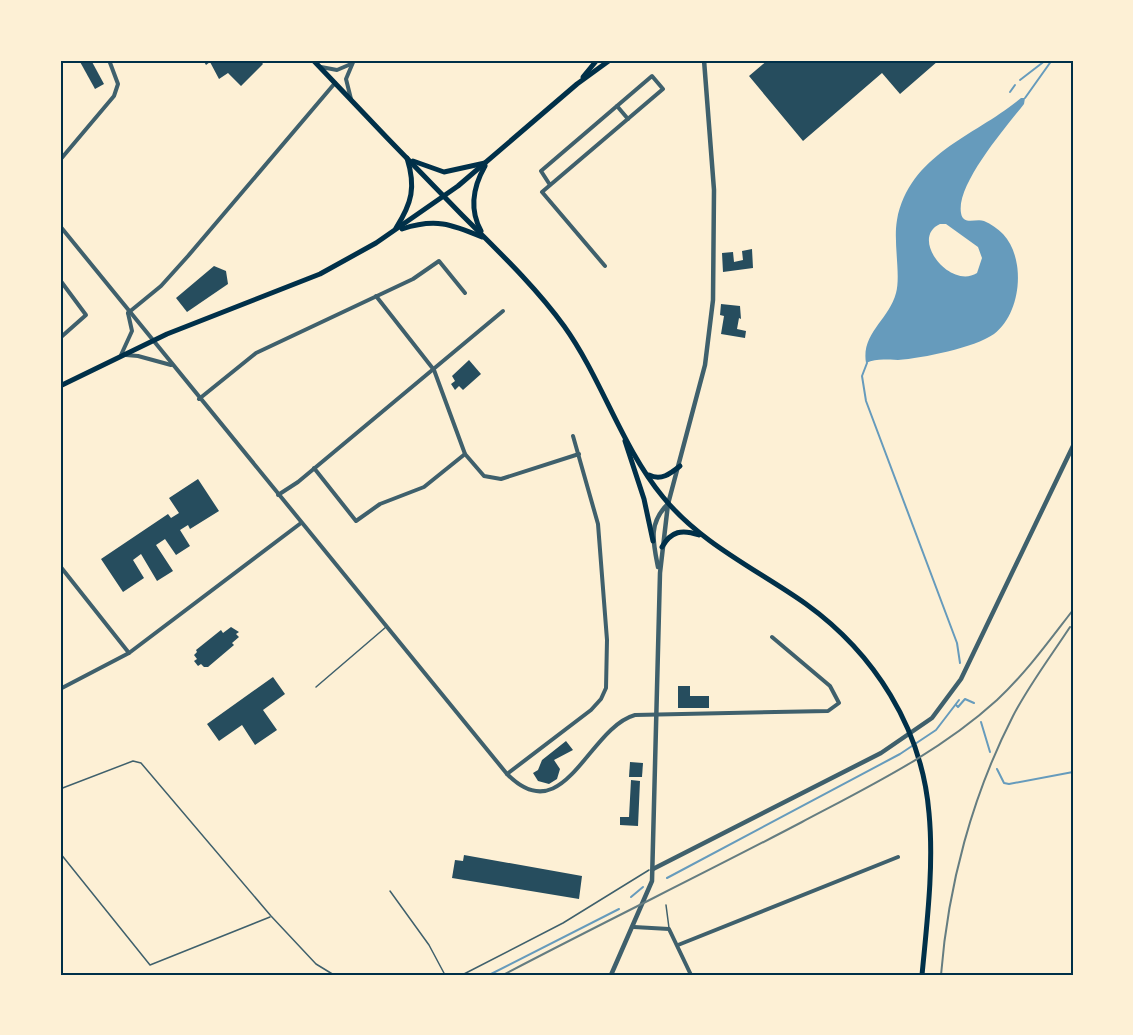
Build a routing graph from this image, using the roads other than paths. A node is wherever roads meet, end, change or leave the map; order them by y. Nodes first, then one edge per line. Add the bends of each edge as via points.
1 (109, 60) edge
2 (597, 60) edge
3 (610, 60) edge
4 (705, 60) edge
5 (315, 62) edge
6 (353, 62) edge
7 (335, 83) junction
8 (577, 84) junction
9 (351, 99) junction
10 (617, 106) junction
11 (628, 119) junction
12 (407, 157) junction
13 (60, 160) edge
14 (487, 163) junction
15 (550, 185) junction
16 (444, 196) junction
17 (60, 226) edge
18 (395, 231) junction
19 (484, 238) junction
20 (605, 266) dead end
21 (60, 280) edge
22 (465, 293) dead end
23 (376, 296) junction
24 (503, 311) dead end
25 (128, 313) junction
26 (60, 338) edge
27 (152, 341) junction
28 (121, 355) junction
29 (172, 366) junction
30 (434, 370) junction
31 (60, 386) edge
32 (199, 399) junction
33 (618, 419) junction
34 (573, 436) dead end
35 (1073, 446) edge
36 (465, 454) junction
37 (579, 454) junction
38 (680, 466) junction
39 (314, 468) junction
40 (646, 473) junction
41 (278, 495) junction
42 (669, 504) junction
43 (301, 523) junction
44 (706, 537) junction
45 (653, 541) junction
46 (662, 547) junction
47 (60, 566) edge
48 (660, 573) junction
49 (386, 627) junction
50 (772, 637) dead end
51 (129, 653) junction
52 (316, 687) dead end
53 (60, 689) edge
54 (657, 716) junction
55 (507, 774) junction
56 (60, 789) edge
57 (60, 853) edge
58 (898, 857) dead end
59 (653, 868) junction
60 (390, 891) dead end
61 (666, 905) dead end
62 (271, 916) junction
63 (633, 927) junction
64 (669, 929) junction
65 (678, 945) junction
66 (334, 975) edge
67 (445, 975) edge
68 (462, 975) edge
69 (611, 975) edge
70 (691, 975) edge
71 (922, 975) edge

1 - 13 street via 118,84 114,96
2 - 8 main road
3 - 8 main road
4 - 38 street via 714,180 713,300 701,386
5 - 6 street via 337,70
5 - 7 main road
6 - 9 street via 346,79
7 - 9 main road
7 - 25 street via 188,256
8 - 14 main road
9 - 12 main road
10 - 11 street
10 - 11 street via 652,76 663,89
10 - 15 street via 541,171
11 - 15 street
12 - 14 main road via 444,172
12 - 16 main road
12 - 18 main road via 412,198
14 - 16 main road
14 - 19 main road via 476,182 473,200 477,225
15 - 20 street via 542,192
16 - 18 main road
16 - 19 main road
17 - 25 street
18 - 19 main road via 426,222 446,223
18 - 27 main road via 321,274
19 - 33 main road via 562,323
21 - 26 street via 86,315
22 - 23 street via 439,261 413,279
23 - 30 street
23 - 32 street via 256,353
24 - 30 street
25 - 27 street
25 - 28 street via 132,331
27 - 28 main road
27 - 29 street
28 - 29 street
28 - 31 main road
29 - 32 street
30 - 36 street
30 - 39 street
32 - 41 street
33 - 40 main road
33 - 45 main road
34 - 37 street
35 - 59 street via 961,679 932,717 881,753
36 - 37 street via 484,476 501,479
36 - 39 street via 424,487 380,504 356,521
37 - 55 street via 598,524 608,670 601,699 591,710
38 - 40 main road via 659,478
38 - 42 street
39 - 41 street
40 - 42 main road
41 - 43 street
42 - 44 main road
42 - 45 street via 656,517
42 - 46 street
43 - 49 street
43 - 51 street
44 - 46 main road via 683,531 670,536
44 - 71 main road via 793,595 863,654 913,739 926,789 931,832
45 - 48 street
46 - 48 street
47 - 51 street
48 - 54 street
49 - 52 lane
49 - 55 street
50 - 54 street via 830,686 839,703 828,711
51 - 53 street
54 - 55 street via 635,715 621,720 603,736 572,776 550,790 525,789
54 - 59 street
56 - 62 lane via 133,761 141,763
57 - 62 lane via 150,964
58 - 65 street
59 - 63 street via 649,891
59 - 68 lane via 563,923
60 - 67 lane via 429,945
61 - 64 lane
62 - 66 lane via 316,964
63 - 64 street
63 - 69 street
64 - 65 street
65 - 70 street

